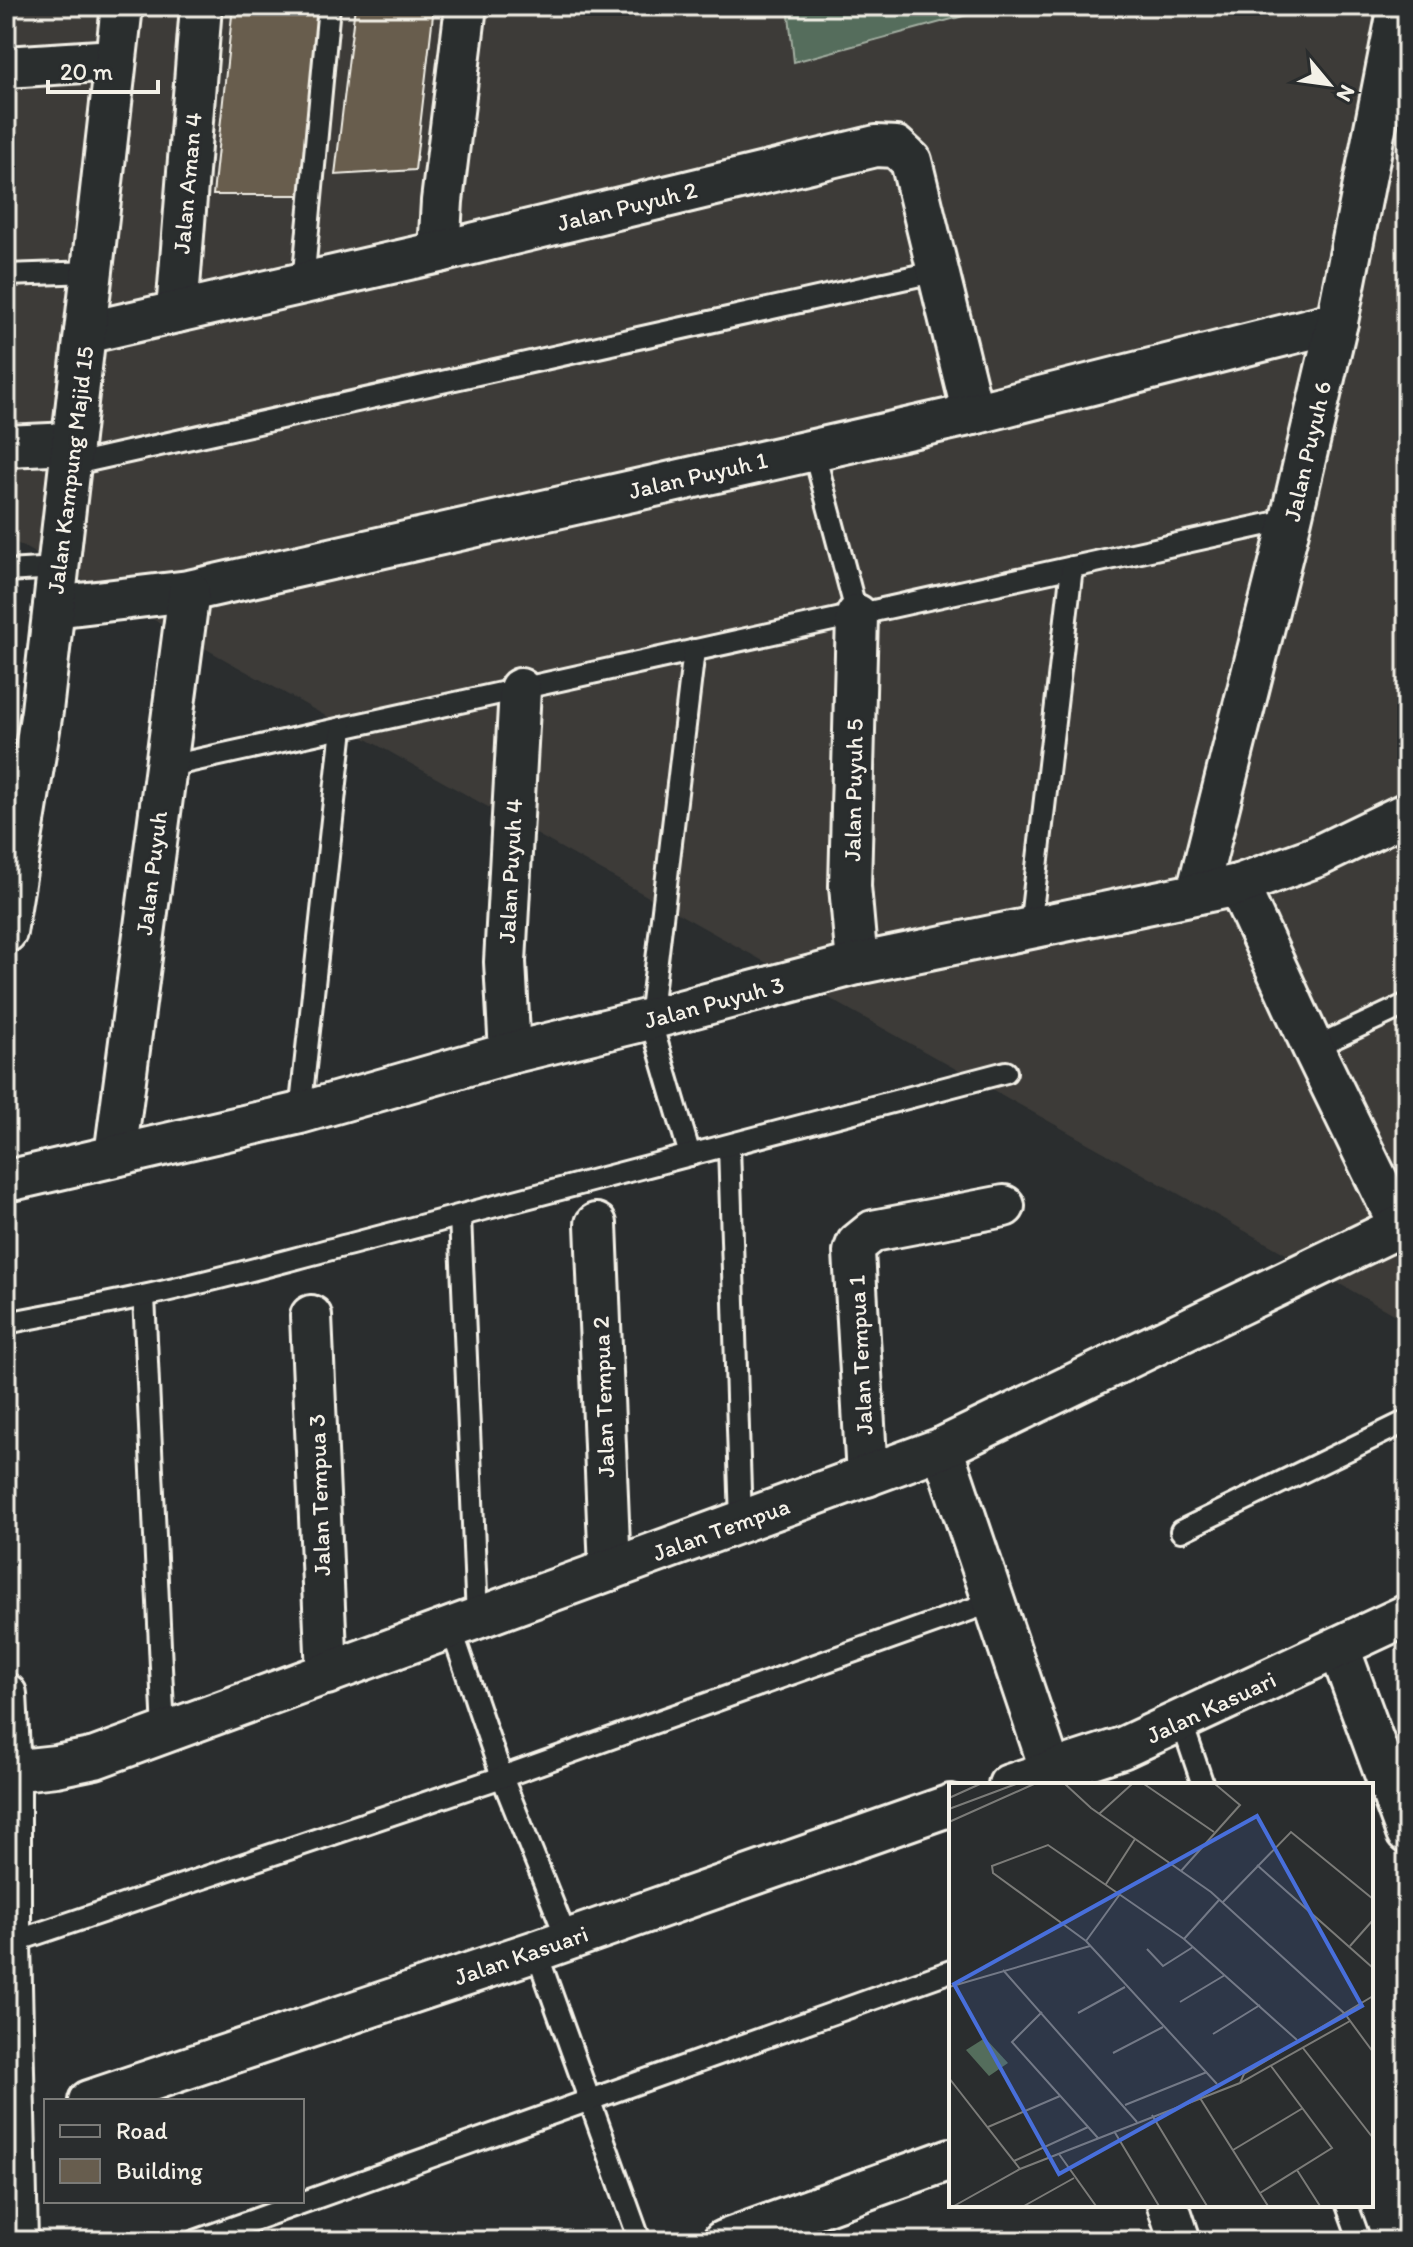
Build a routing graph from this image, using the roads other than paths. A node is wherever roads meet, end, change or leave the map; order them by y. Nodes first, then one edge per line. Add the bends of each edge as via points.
1 (122, 6) edge
2 (201, 6) edge
3 (329, 6) edge
4 (466, 6) edge
5 (1399, 6) edge
6 (115, 60) junction
7 (6, 67) edge
8 (439, 252) junction
9 (938, 271) junction
10 (92, 272) junction
11 (6, 275) edge
12 (303, 283) junction
13 (177, 312) junction
14 (1337, 322) junction
15 (85, 333) junction
16 (973, 414) junction
17 (6, 446) edge
18 (813, 449) junction
19 (71, 454) junction
20 (1291, 519) junction
21 (1072, 567) junction
22 (58, 568) junction
23 (6, 571) edge
24 (189, 591) junction
25 (54, 607) junction
26 (857, 615) junction
27 (694, 650) junction
28 (520, 689) junction
29 (24, 712) edge
30 (342, 728) junction
31 (165, 767) junction
32 (1407, 813) edge
33 (11, 874) edge
34 (1238, 885) junction
35 (1197, 893) junction
36 (1030, 928) junction
37 (6, 932) edge
38 (857, 964) junction
39 (1407, 1004) edge
40 (650, 1019) junction
41 (1313, 1048) junction
42 (510, 1053) junction
43 (1006, 1072) dead end
44 (300, 1113) junction
45 (729, 1146) junction
46 (690, 1155) junction
47 (115, 1156) junction
48 (16, 1179) dead end
49 (1004, 1206) dead end
50 (460, 1216) junction
51 (596, 1224) dead end
52 (1404, 1225) edge
53 (144, 1296) junction
54 (311, 1316) dead end
55 (6, 1323) edge
56 (1407, 1421) edge
57 (942, 1448) junction
58 (867, 1476) junction
59 (741, 1522) junction
60 (1181, 1531) dead end
61 (610, 1570) junction
62 (995, 1601) junction
63 (1407, 1615) edge
64 (464, 1623) junction
65 (1339, 1648) junction
66 (327, 1674) junction
67 (6, 1694) edge
68 (1181, 1720) junction
69 (164, 1733) junction
70 (10, 1771) junction
71 (502, 1777) junction
72 (1030, 1780) edge
73 (1202, 1783) edge
74 (949, 1806) edge
75 (1407, 1833) edge
76 (10, 1943) junction
77 (551, 1945) junction
78 (949, 1972) edge
79 (95, 2099) edge
80 (590, 2101) junction
81 (22, 2122) edge
82 (949, 2160) edge
83 (304, 2202) edge
84 (302, 2203) edge
85 (1169, 2207) edge
86 (1348, 2207) edge
87 (776, 2232) edge
88 (17, 2241) edge
89 (195, 2241) edge
90 (640, 2241) edge
91 (723, 2241) edge
92 (1180, 2241) edge
93 (1360, 2241) edge

1 - 6 street, Jalan Kampung Majid 15
2 - 13 street, Jalan Aman 4
3 - 12 lane
4 - 8 street
5 - 14 street, Jalan Puyuh 6
6 - 7 street
6 - 10 street, Jalan Kampung Majid 15
8 - 9 street, Jalan Puyuh 2 via 876,146 896,147 911,161
8 - 12 street, Jalan Puyuh 2
9 - 16 street, Jalan Puyuh 2
9 - 19 lane
10 - 11 lane
10 - 15 street, Jalan Kampung Majid 15
12 - 13 street, Jalan Puyuh 2
13 - 15 street, Jalan Puyuh 2
14 - 16 street, Jalan Puyuh 1
14 - 20 street, Jalan Puyuh 6
15 - 19 street, Jalan Kampung Majid 15
16 - 18 street, Jalan Puyuh 1
17 - 19 street
18 - 24 street, Jalan Puyuh 1
18 - 26 lane
19 - 22 street, Jalan Kampung Majid 15
20 - 21 lane
20 - 35 street, Jalan Puyuh 6
21 - 26 lane
21 - 36 lane
22 - 23 lane
22 - 25 street, Jalan Kampung Majid 15
24 - 25 street, Jalan Puyuh 1
24 - 31 street, Jalan Puyuh
25 - 29 street, Jalan Kampung Majid 15
26 - 27 lane
26 - 38 street, Jalan Puyuh 5 via 850,886
27 - 28 lane
27 - 40 lane
28 - 30 lane
28 - 42 street, Jalan Puyuh 4 via 505,962
29 - 33 street, Jalan Kampung Majid 15
30 - 31 lane
30 - 44 lane
31 - 47 street, Jalan Puyuh
32 - 34 street, Jalan Puyuh 3 via 1318,856
33 - 37 street, Jalan Kampung Majid 15
34 - 35 street, Jalan Puyuh 3
34 - 41 street
35 - 36 street, Jalan Puyuh 3
36 - 38 street, Jalan Puyuh 3
38 - 40 street, Jalan Puyuh 3
39 - 41 lane
40 - 42 street, Jalan Puyuh 3
40 - 46 lane
41 - 52 street
42 - 44 street, Jalan Puyuh 3
43 - 45 lane
44 - 47 street, Jalan Puyuh 3
45 - 46 lane
45 - 59 lane
46 - 50 lane
47 - 48 street, Jalan Puyuh 3
49 - 58 street, Jalan Tempua 1 via 873,1231 857,1244
50 - 53 lane
50 - 64 lane
51 - 61 street, Jalan Tempua 2
52 - 57 street, Jalan Tempua
53 - 55 lane
53 - 69 lane
54 - 66 street, Jalan Tempua 3
56 - 60 lane
57 - 58 street, Jalan Tempua
57 - 62 street
58 - 59 street, Jalan Tempua
59 - 61 street, Jalan Tempua
61 - 64 street, Jalan Tempua
62 - 71 lane
62 - 72 street
63 - 65 street, Jalan Kasuari
64 - 66 street, Jalan Tempua
64 - 71 lane
65 - 68 street, Jalan Kasuari
65 - 75 street
66 - 69 street, Jalan Tempua
67 - 70 street
68 - 72 street, Jalan Kasuari via 1122,1748
68 - 73 lane
69 - 70 street, Jalan Tempua via 95,1758
70 - 76 street
71 - 76 lane
71 - 77 lane
74 - 77 street, Jalan Kasuari
76 - 81 street
77 - 79 street, Jalan Kasuari
77 - 80 lane
78 - 80 lane
80 - 83 lane
80 - 90 lane
81 - 88 street
82 - 87 street
84 - 89 lane
85 - 92 street
86 - 93 lane
87 - 91 street

